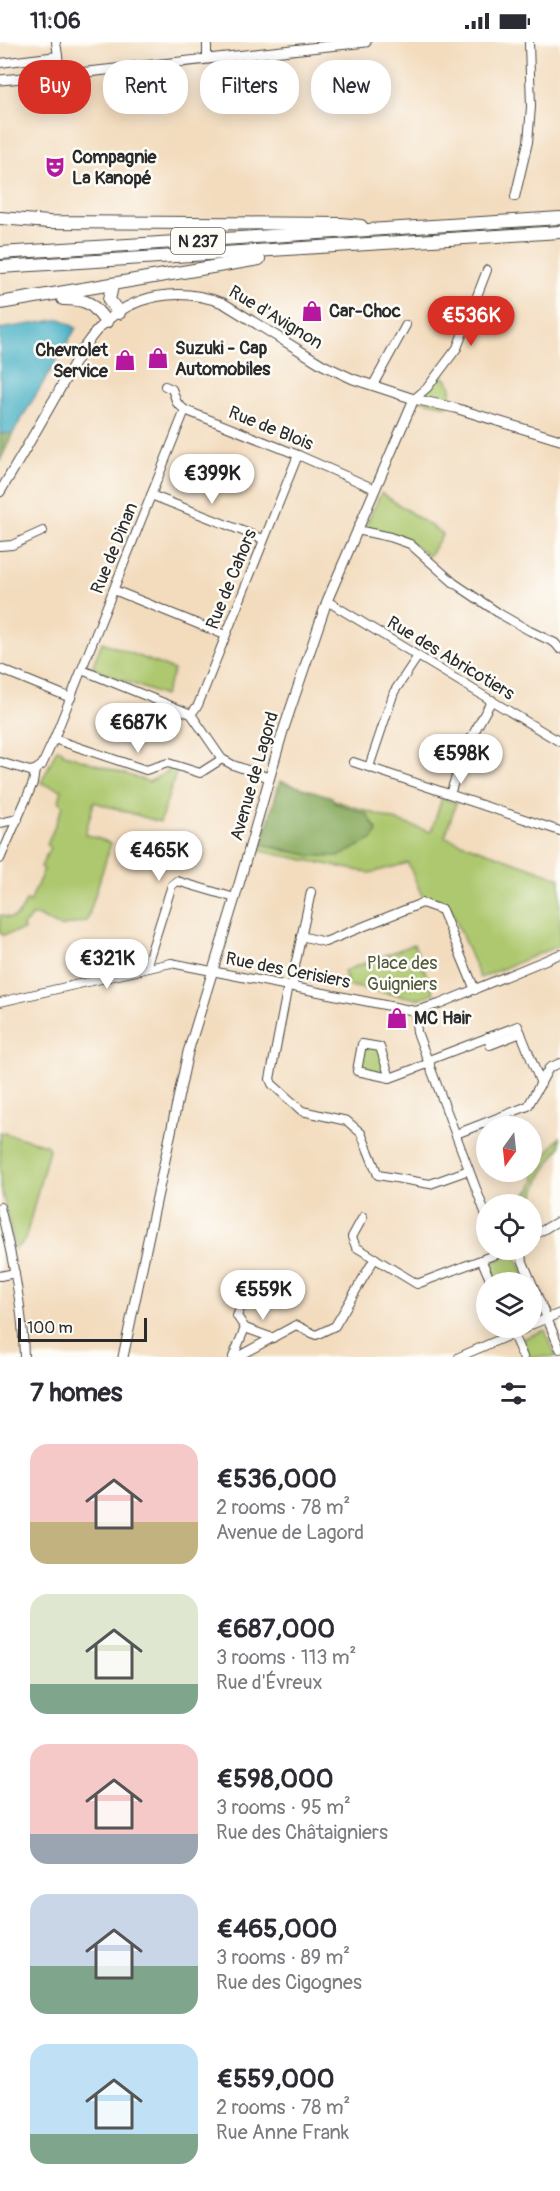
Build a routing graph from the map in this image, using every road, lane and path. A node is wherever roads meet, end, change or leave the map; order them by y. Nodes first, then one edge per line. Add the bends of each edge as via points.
1 (56, 42) edge
2 (207, 42) edge
3 (366, 42) edge
4 (530, 42) edge
5 (58, 56) junction
6 (207, 59) junction
7 (58, 60) edge
8 (0, 63) edge
9 (91, 72) edge
10 (18, 78) edge
11 (0, 80) edge
12 (515, 197) dead end
13 (0, 218) edge
14 (560, 218) edge
15 (395, 229) junction
16 (560, 231) edge
17 (302, 249) junction
18 (0, 253) edge
19 (0, 267) edge
20 (487, 270) dead end
21 (112, 286) junction
22 (29, 299) junction
23 (0, 303) edge
24 (119, 313) junction
25 (106, 322) junction
26 (406, 325) dead end
27 (373, 385) junction
28 (165, 386) dead end
29 (414, 399) junction
30 (185, 410) junction
31 (560, 440) edge
32 (298, 454) junction
33 (375, 489) junction
34 (0, 492) edge
35 (151, 495) junction
36 (357, 530) junction
37 (43, 531) dead end
38 (263, 539) junction
39 (0, 546) edge
40 (114, 590) junction
41 (327, 601) junction
42 (225, 635) junction
43 (560, 649) edge
44 (418, 656) junction
45 (0, 669) edge
46 (82, 670) junction
47 (71, 698) junction
48 (492, 700) junction
49 (191, 714) junction
50 (54, 739) junction
51 (560, 741) edge
52 (222, 759) junction
53 (0, 762) edge
54 (353, 762) dead end
55 (369, 767) junction
56 (35, 770) junction
57 (270, 778) junction
58 (450, 795) junction
59 (18, 819) junction
60 (0, 823) edge
61 (560, 831) edge
62 (0, 859) edge
63 (311, 892) dead end
64 (236, 898) junction
65 (301, 936) junction
66 (560, 954) edge
67 (148, 968) junction
68 (213, 970) junction
69 (291, 986) junction
70 (474, 990) junction
71 (0, 1002) edge
72 (415, 1011) junction
73 (430, 1062) junction
74 (560, 1063) edge
75 (549, 1068) junction
76 (536, 1073) junction
77 (390, 1078) junction
78 (541, 1084) junction
79 (456, 1134) junction
80 (470, 1170) junction
81 (479, 1194) edge
82 (0, 1207) edge
83 (363, 1217) dead end
84 (560, 1220) edge
85 (542, 1231) edge
86 (375, 1258) junction
87 (522, 1260) edge
88 (482, 1261) joint
89 (487, 1272) edge
90 (15, 1273) junction
91 (0, 1276) edge
92 (247, 1293) dead end
93 (560, 1313) edge
94 (547, 1319) junction
95 (542, 1321) edge
96 (244, 1328) junction
97 (273, 1338) junction
98 (496, 1338) edge
99 (515, 1338) edge
100 (560, 1349) edge
101 (24, 1357) edge
102 (123, 1357) edge
103 (235, 1357) edge
104 (459, 1357) edge
105 (523, 1357) edge

1 - 5 street
2 - 6 street
3 - 6 street
4 - 12 street via 528,142
5 - 7 street
5 - 8 street
6 - 9 street
10 - 11 street
13 - 15 highway via 49,222 341,224
14 - 15 highway, N 237
15 - 18 highway, N 237
16 - 17 highway, N 237
17 - 19 highway, N 237
17 - 21 highway via 275,258
20 - 29 street, Avenue de Lagord via 456,348 427,388
21 - 22 highway
21 - 24 highway via 109,300
22 - 23 highway
22 - 25 highway via 87,301
24 - 25 street, Rue d'Avignon
24 - 27 street, Rue d'Avignon via 136,303 174,293 206,297 223,303 323,364
25 - 34 street, Rue d'Avignon via 80,356
26 - 27 street
27 - 29 street, Rue d'Avignon
28 - 30 street via 172,389 177,403
29 - 31 street, Rue d'Avignon via 447,405
29 - 33 street, Avenue de Lagord
30 - 32 street, Rue de Blois
30 - 35 street, Rue de Dinan
32 - 33 street, Rue de Blois
32 - 38 street, Rue de Cahors
33 - 36 street, Avenue de Lagord
35 - 38 street
35 - 40 street, Rue de Dinan
36 - 41 street, Avenue de Lagord
36 - 43 street via 410,544 454,583
37 - 39 street via 12,546
38 - 42 street, Rue de Cahors
40 - 42 street
40 - 46 street, Rue de Dinan
41 - 44 street, Rue des Abricotiers
41 - 57 street, Avenue de Lagord
42 - 49 street, Rue de Cahors
44 - 48 street, Rue des Abricotiers
44 - 55 street via 394,692
45 - 47 street
46 - 47 street, Rue de Dinan
46 - 49 street
47 - 50 street, Rue de Dinan
48 - 51 street, Rue des Abricotiers
48 - 58 street via 466,747
49 - 52 street
50 - 52 street via 146,770 168,763 200,772
50 - 56 street, Rue de Dinan via 42,765
52 - 57 street
53 - 56 street
54 - 55 street
55 - 58 street
56 - 59 street, Rue de Dinan
57 - 64 street, Avenue de Lagord
58 - 61 street
59 - 60 street
59 - 62 street, Rue de Dinan
63 - 65 street
64 - 67 street via 177,881 172,885
64 - 68 street, Avenue de Lagord
65 - 69 street
65 - 70 street via 325,942 422,903 442,910
66 - 70 street, Rue des Cerisiers
67 - 68 street, Rue des Cerisiers via 171,963
67 - 71 street, Rue des Cerisiers
68 - 69 street, Rue des Cerisiers
68 - 102 street, Avenue de Lagord via 188,1052
69 - 72 street, Rue des Cerisiers
69 - 80 street via 272,1084 302,1112 347,1121 361,1133 378,1174 430,1184
70 - 72 street, Rue des Cerisiers
72 - 73 street via 417,1032
73 - 76 street via 518,1026
73 - 77 street
73 - 79 street
74 - 75 street
75 - 76 street
75 - 78 street
76 - 78 street
77 - 77 street via 357,1071 362,1044 380,1047
78 - 79 street via 528,1107
79 - 80 street
80 - 81 street
82 - 90 street
83 - 86 street via 352,1237 356,1247
84 - 85 street
86 - 88 street via 417,1284
86 - 97 street via 335,1326 316,1335 296,1325
87 - 94 street
88 - 89 street
90 - 91 street
90 - 101 street
92 - 96 street via 237,1316
93 - 94 street
94 - 95 street
94 - 100 street
96 - 97 street
96 - 103 street
97 - 103 street
98 - 104 street
99 - 105 street

